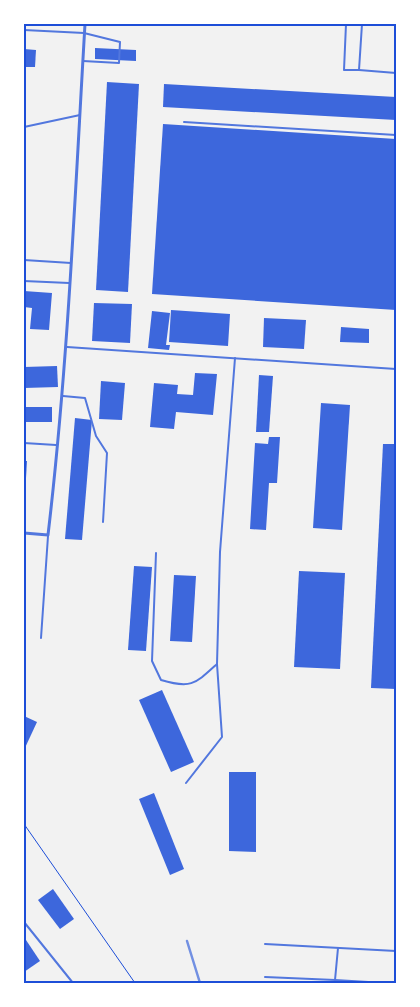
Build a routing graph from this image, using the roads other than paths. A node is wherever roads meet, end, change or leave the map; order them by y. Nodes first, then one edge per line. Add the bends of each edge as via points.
1 (85, 24) edge
2 (346, 24) edge
3 (362, 24) edge
4 (24, 30) edge
5 (84, 33) junction
6 (83, 61) junction
7 (359, 70) junction
8 (396, 73) edge
9 (80, 115) junction
10 (184, 122) dead end
11 (24, 127) edge
12 (396, 135) edge
13 (24, 260) edge
14 (72, 263) junction
15 (24, 281) edge
16 (71, 283) junction
17 (67, 347) junction
18 (235, 358) junction
19 (396, 369) edge
20 (63, 396) junction
21 (24, 443) edge
22 (58, 445) junction
23 (103, 522) dead end
24 (24, 533) edge
25 (48, 534) junction
26 (156, 553) dead end
27 (41, 638) dead end
28 (217, 664) junction
29 (186, 783) dead end
30 (24, 922) edge
31 (265, 944) dead end
32 (338, 948) junction
33 (396, 951) edge
34 (265, 977) dead end
35 (335, 982) edge
36 (73, 983) edge
37 (385, 983) edge

1 - 5 street
2 - 7 lane via 344,70
3 - 7 lane
4 - 5 lane
5 - 6 street
5 - 6 lane via 120,42 119,63
6 - 9 street
7 - 8 lane
9 - 11 lane
9 - 14 street
10 - 12 lane
13 - 14 lane
14 - 16 street
15 - 16 lane
16 - 17 street
17 - 18 lane
17 - 20 street
18 - 19 lane
18 - 28 lane via 220,552
20 - 22 street
20 - 23 lane via 86,398 96,436 107,453
21 - 22 lane
22 - 25 street
24 - 25 street
25 - 27 lane
26 - 28 lane via 152,661 162,680 178,685 196,682
28 - 29 lane via 222,737
30 - 36 lane
31 - 32 lane
32 - 33 lane
32 - 35 lane
34 - 35 lane
35 - 37 lane

